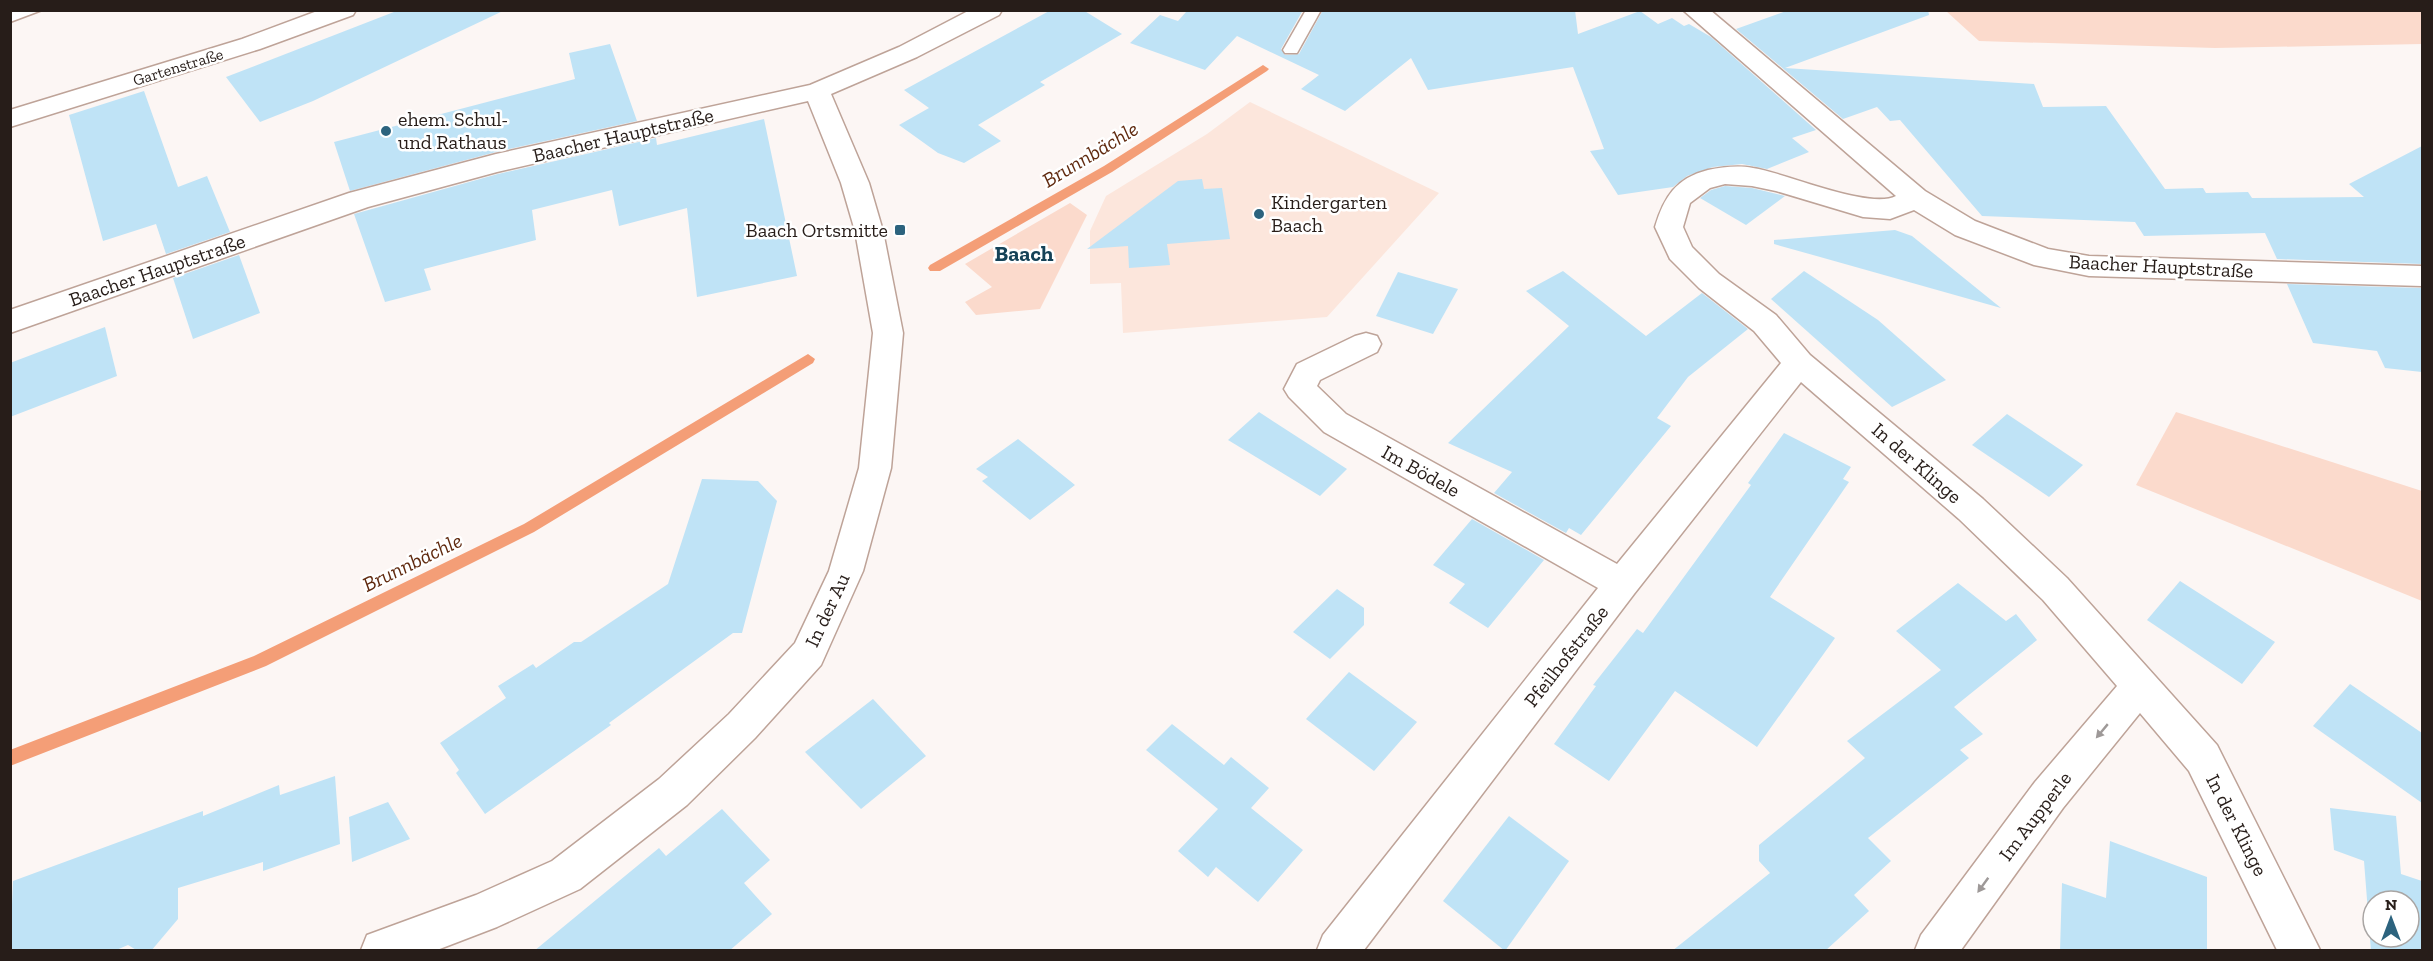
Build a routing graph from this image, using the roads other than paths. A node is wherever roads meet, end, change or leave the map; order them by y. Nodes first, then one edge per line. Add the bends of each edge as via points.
1 (35, 10) edge
2 (344, 10) edge
3 (990, 10) edge
4 (1314, 10) edge
5 (1695, 10) edge
6 (10, 17) edge
7 (1291, 50) dead end
8 (817, 91) junction
9 (10, 119) edge
10 (1915, 198) junction
11 (2422, 276) edge
12 (10, 322) edge
13 (1366, 344) dead end
14 (1799, 363) junction
15 (1622, 584) junction
16 (2140, 686) junction
17 (382, 951) edge
18 (1338, 951) edge
19 (1936, 951) edge
20 (2299, 951) edge

1 - 6 lane
2 - 9 street, Gartenstraße via 251,44
3 - 8 street, Baacher Hauptstraße via 908,52
4 - 7 lane
5 - 10 street, Baacher Hauptstraße
8 - 12 street, Baacher Hauptstraße via 496,164 359,200
8 - 17 street, In der Au via 855,183 869,231 888,333 869,491 846,571 808,654 673,792 566,875
10 - 11 street, Baacher Hauptstraße via 1965,228 2044,258 2089,266
10 - 14 street, In der Klinge via 1887,210 1858,206 1764,177 1721,177 1697,183 1679,198 1669,227 1680,252 1709,281 1765,323
13 - 15 street, Im Bödele via 1308,372 1300,389 1335,423
14 - 15 street, Pfeilhofstraße
14 - 16 street, In der Klinge via 1971,509 2055,589
15 - 18 street, Pfeilhofstraße
16 -> 19 street, Im Aupperle via 2049,795
16 - 20 street, In der Klinge via 2203,758

